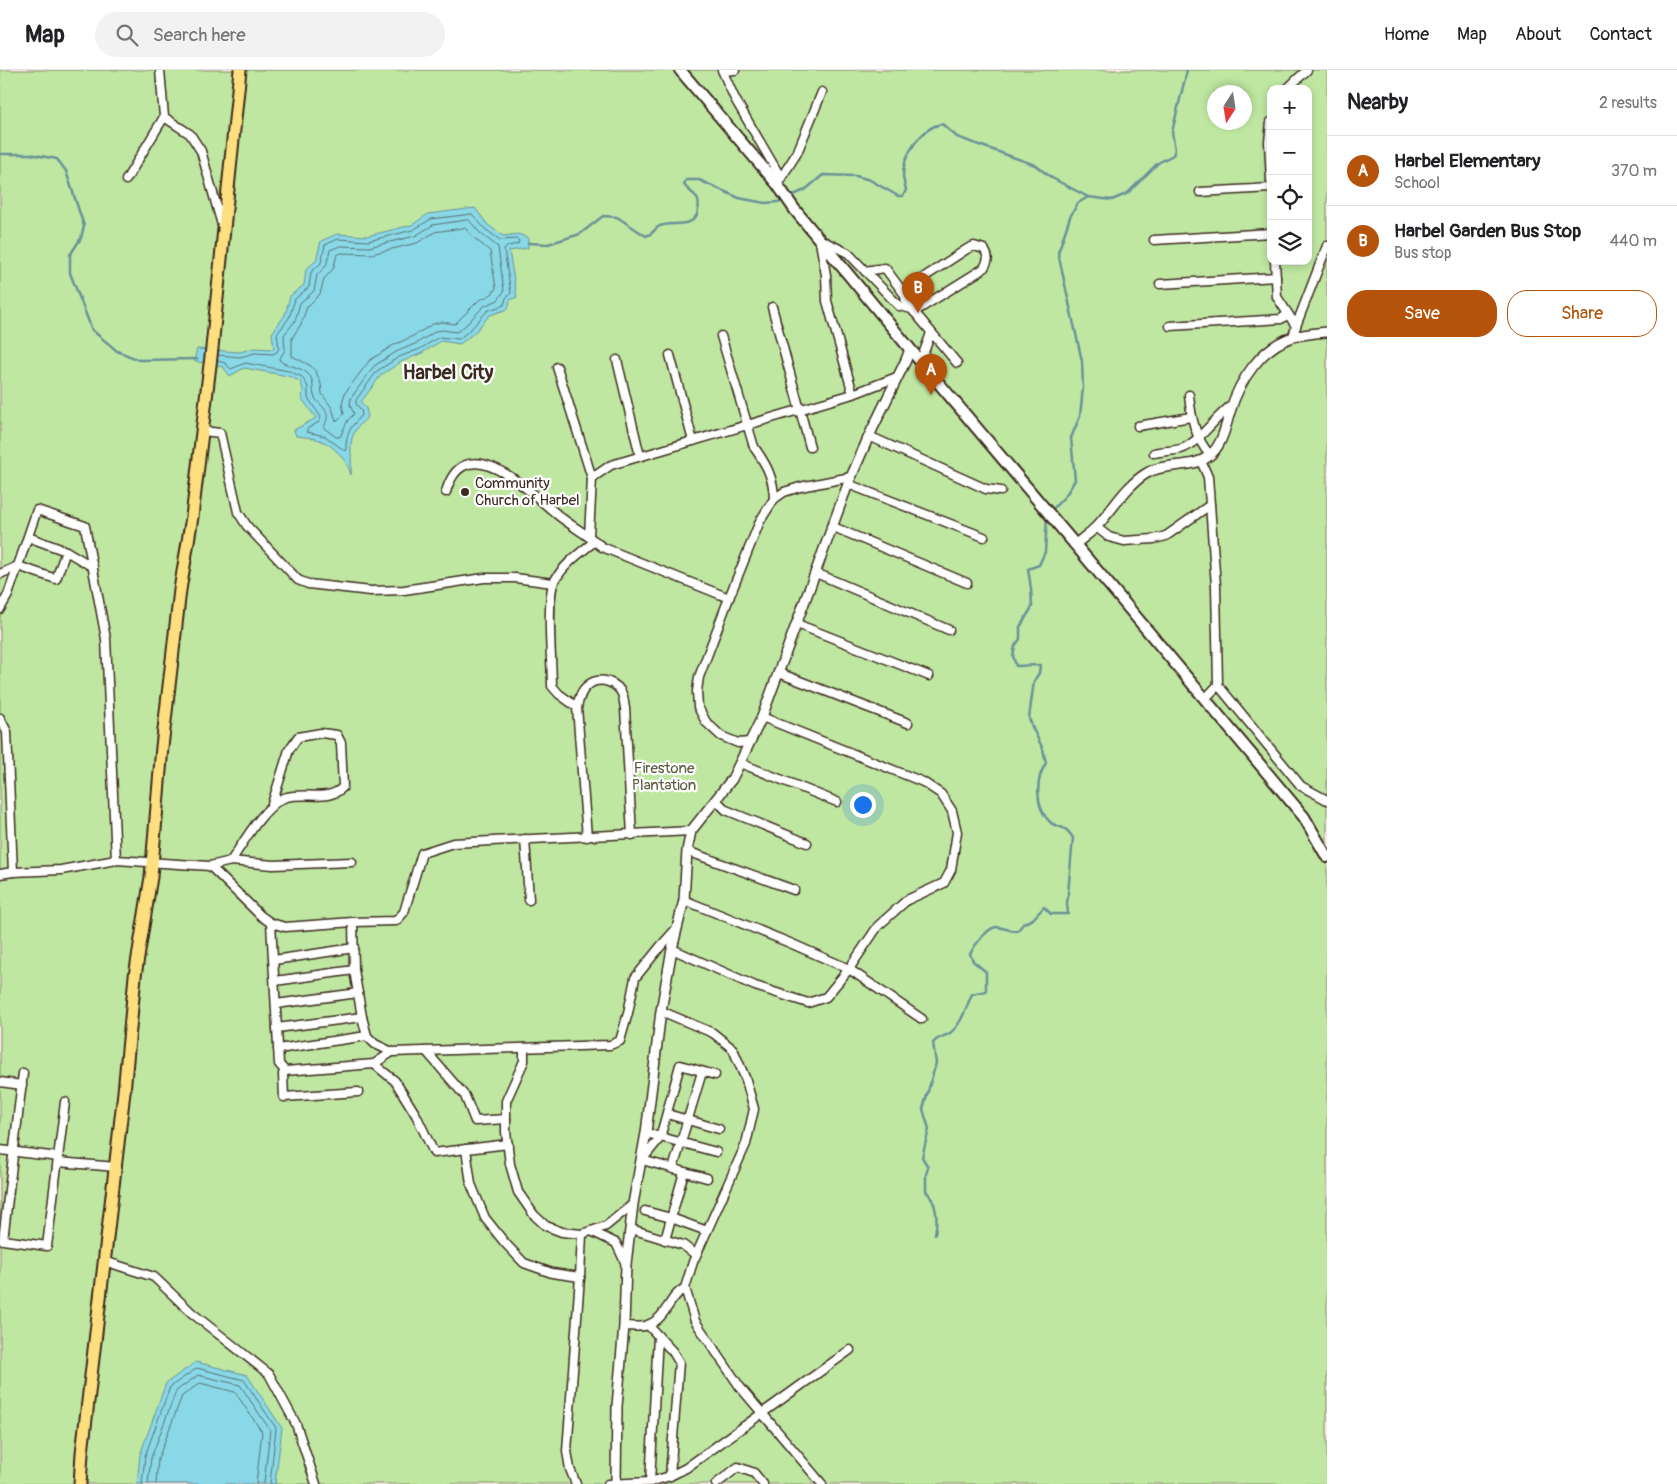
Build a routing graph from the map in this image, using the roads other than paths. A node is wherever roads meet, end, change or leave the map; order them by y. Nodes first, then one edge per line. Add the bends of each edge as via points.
1 (160, 70) edge
2 (240, 70) edge
3 (680, 70) edge
4 (735, 70) edge
5 (1307, 70) edge
6 (723, 71) edge
7 (1291, 85) edge
8 (822, 92) dead end
9 (164, 117) junction
10 (1270, 130) edge
11 (1271, 175) edge
12 (126, 180) dead end
13 (779, 182) junction
14 (1267, 188) edge
15 (1200, 192) dead end
16 (224, 232) junction
17 (1267, 233) edge
18 (820, 239) junction
19 (1154, 240) dead end
20 (1327, 246) edge
21 (1275, 265) edge
22 (865, 271) junction
23 (1276, 278) junction
24 (1160, 284) dead end
25 (905, 295) junction
26 (772, 307) dead end
27 (913, 311) junction
28 (1288, 314) junction
29 (1170, 326) dead end
30 (1296, 326) junction
31 (1327, 332) edge
32 (932, 333) junction
33 (721, 336) dead end
34 (1293, 337) junction
35 (910, 349) junction
36 (670, 355) dead end
37 (616, 360) dead end
38 (921, 360) junction
39 (957, 363) dead end
40 (557, 367) dead end
41 (897, 378) junction
42 (853, 394) junction
43 (1189, 396) dead end
44 (1232, 405) junction
45 (801, 409) junction
46 (1191, 417) junction
47 (746, 425) junction
48 (1138, 426) dead end
49 (203, 431) junction
50 (868, 436) junction
51 (1198, 437) junction
52 (693, 441) junction
53 (810, 447) dead end
54 (1154, 453) dead end
55 (1210, 455) junction
56 (640, 456) junction
57 (1201, 461) junction
58 (592, 478) junction
59 (849, 481) junction
60 (1001, 491) dead end
61 (446, 492) dead end
62 (774, 499) junction
63 (1210, 505) junction
64 (831, 526) junction
65 (1096, 527) junction
66 (28, 537) junction
67 (984, 537) dead end
68 (592, 539) junction
69 (1075, 545) junction
70 (66, 551) junction
71 (18, 566) junction
72 (93, 567) junction
73 (0, 574) edge
74 (816, 574) junction
75 (553, 583) junction
76 (967, 583) dead end
77 (4, 593) edge
78 (729, 598) junction
79 (0, 609) edge
80 (796, 624) junction
81 (949, 630) dead end
82 (779, 673) junction
83 (929, 676) dead end
84 (1218, 685) junction
85 (1205, 699) junction
86 (577, 707) junction
87 (762, 717) junction
88 (0, 718) edge
89 (908, 723) dead end
90 (750, 742) junction
91 (740, 763) junction
92 (716, 800) junction
93 (1327, 800) edge
94 (837, 802) dead end
95 (272, 804) junction
96 (691, 831) junction
97 (632, 835) junction
98 (587, 837) junction
99 (525, 840) junction
100 (807, 843) dead end
101 (687, 851) junction
102 (1327, 857) edge
103 (116, 860) junction
104 (232, 861) junction
105 (152, 862) junction
106 (352, 862) dead end
107 (210, 866) junction
108 (13, 872) junction
109 (0, 874) edge
110 (794, 890) dead end
111 (529, 900) dead end
112 (684, 900) junction
113 (353, 922) junction
114 (271, 923) junction
115 (677, 928) junction
116 (354, 948) junction
117 (672, 949) junction
118 (274, 960) junction
119 (850, 969) junction
120 (354, 970) junction
121 (275, 981) junction
122 (358, 992) junction
123 (276, 1004) junction
124 (661, 1011) junction
125 (362, 1017) junction
126 (922, 1019) dead end
127 (278, 1028) junction
128 (367, 1036) junction
129 (524, 1048) junction
130 (278, 1049) junction
131 (426, 1051) junction
132 (392, 1052) junction
133 (374, 1064) junction
134 (285, 1071) junction
135 (702, 1072) junction
136 (23, 1073) dead end
137 (715, 1075) dead end
138 (0, 1082) edge
139 (22, 1085) junction
140 (358, 1092) dead end
141 (65, 1102) dead end
142 (667, 1114) junction
143 (506, 1119) junction
144 (688, 1120) junction
145 (719, 1129) dead end
146 (646, 1133) junction
147 (660, 1138) junction
148 (681, 1143) junction
149 (508, 1144) junction
150 (466, 1149) junction
151 (0, 1150) edge
152 (13, 1152) junction
153 (716, 1152) dead end
154 (59, 1159) junction
155 (642, 1160) junction
156 (116, 1167) junction
157 (673, 1169) junction
158 (684, 1172) junction
159 (707, 1178) dead end
160 (633, 1204) junction
161 (645, 1211) dead end
162 (671, 1218) junction
163 (631, 1229) junction
164 (590, 1231) junction
165 (707, 1231) junction
166 (582, 1234) junction
167 (665, 1240) junction
168 (696, 1255) junction
169 (104, 1261) junction
170 (626, 1264) junction
171 (580, 1278) junction
172 (685, 1288) junction
173 (648, 1325) junction
174 (624, 1326) junction
175 (658, 1336) junction
176 (850, 1350) dead end
177 (761, 1413) junction
178 (670, 1476) junction
179 (650, 1482) junction
180 (660, 1482) edge
181 (80, 1484) edge
182 (316, 1484) edge
183 (576, 1484) edge
184 (613, 1484) edge
185 (716, 1484) edge
186 (763, 1484) edge
187 (822, 1484) edge

1 - 9 street
2 - 16 main road
3 - 13 main road
4 - 6 street
5 - 7 street
6 - 13 street
8 - 13 street via 797,153
9 - 12 street
9 - 16 street via 190,134 201,151
10 - 11 street
13 - 18 main road via 795,210
14 - 15 street
16 - 49 main road
17 - 19 street
18 - 22 street via 848,254
18 - 35 main road
18 - 42 street via 827,302
20 - 30 street
21 - 23 street
22 - 25 street via 885,268
22 - 27 street via 899,306
23 - 24 street
23 - 28 street via 1277,297
25 - 27 street via 907,305
25 - 27 street via 906,289 974,246 984,249 988,255 988,263 983,269
26 - 45 street
27 - 32 street
28 - 29 street via 1280,319
28 - 30 street
30 - 34 street
31 - 34 street
32 - 38 street
32 - 39 street
33 - 47 street
34 - 44 street via 1274,346 1254,364
35 - 38 main road
35 - 41 street
36 - 52 street
37 - 56 street
38 - 69 main road
40 - 58 street
41 - 42 street
41 - 50 street
42 - 45 street
43 - 46 street
44 - 51 street
44 - 55 street via 1220,442
45 - 47 street
45 - 53 street
46 - 48 street
46 - 51 street
47 - 52 street
47 - 62 street via 774,485
49 - 75 street via 220,434 238,512 247,526 298,580 371,591 404,590 484,578
49 - 105 main road via 180,590
50 - 59 street
50 - 60 street via 986,489
51 - 54 street via 1183,448
51 - 55 street
52 - 56 street
55 - 57 street
56 - 58 street via 611,465
57 - 63 street via 1208,477
57 - 65 street via 1162,467 1142,476
58 - 68 street
59 - 62 street via 800,487
59 - 64 street
59 - 67 street
61 - 68 street via 456,470 478,463 493,466
62 - 78 street via 760,521
63 - 65 street via 1166,536 1154,539 1124,541
63 - 84 street
64 - 74 street
64 - 76 street
65 - 69 street
66 - 70 street
66 - 71 street
66 - 72 street via 37,510 85,526
68 - 75 street
68 - 78 street via 602,547
69 - 85 main road
70 - 71 street via 56,579
70 - 72 street
71 - 73 street
71 - 77 street
72 - 103 street via 106,639
74 - 80 street
74 - 81 street
75 - 86 street via 550,607 552,686
77 - 79 street
78 - 90 street via 700,677 698,706 706,722 721,736 738,743
80 - 82 street
80 - 83 street
82 - 87 street
82 - 89 street
84 - 85 street
84 - 93 street via 1301,786
85 - 102 main road via 1304,817
86 - 97 street via 581,693 595,681 606,681 622,695
86 - 98 street
87 - 90 street
87 - 119 street via 923,782 941,794 952,811 957,832 951,870 944,883 907,900 878,926
88 - 108 street via 7,732
90 - 91 street
91 - 92 street
91 - 94 street
92 - 96 street
92 - 100 street via 726,810
95 - 95 street via 287,796 330,795 343,787 341,744 337,735 321,733 298,737 289,750
95 - 104 street
96 - 97 street
96 - 101 street
97 - 98 street
98 - 99 street
99 - 111 street
99 - 113 street via 453,843 422,853 404,912 396,921
101 - 110 street
101 - 112 street
103 - 105 street
103 - 108 street via 61,870
104 - 106 street via 273,865
104 - 107 street
105 - 107 street
105 - 156 main road via 135,976
107 - 114 street
108 - 109 street
112 - 115 street
112 - 119 street
113 - 114 street via 286,927
113 - 116 street
114 - 118 street
115 - 117 street
115 - 129 street via 635,978 620,1041 610,1045
116 - 118 street
116 - 120 street
117 - 119 street via 755,986 808,1003 826,997
117 - 124 street
118 - 121 street
119 - 126 street
120 - 121 street
120 - 122 street
121 - 123 street
122 - 123 street
122 - 125 street
123 - 127 street
124 - 146 street
124 - 165 street via 713,1033 733,1049 754,1109 746,1144
125 - 127 street
125 - 128 street
127 - 130 street
128 - 130 street
128 - 132 street
129 - 131 street
129 - 143 street via 524,1061 506,1101
130 - 134 street via 279,1064
131 - 132 street
131 - 143 street via 465,1096 475,1121
132 - 133 street
133 - 134 street
133 - 150 street via 394,1081 416,1115 434,1153
134 - 140 street via 284,1097
135 - 137 street
135 - 142 street via 680,1066
135 - 144 street
136 - 139 street
138 - 139 street
139 - 152 street
141 - 154 street
142 - 144 street
142 - 147 street
143 - 149 street
144 - 145 street
144 - 148 street
146 - 147 street
146 - 155 street
147 - 148 street
147 - 155 street
148 - 153 street
148 - 157 street
149 - 150 street
149 - 166 street via 518,1192 534,1215 546,1226
150 - 171 street via 471,1184 485,1218 505,1243 524,1263
151 - 152 street
152 - 154 street
152 - 154 street via 3,1240 47,1246
154 - 156 street
155 - 157 street
155 - 160 street
156 - 169 main road
157 - 158 street
158 - 159 street
158 - 162 street
160 - 163 street
160 - 164 street via 606,1226
161 - 162 street
162 - 165 street
162 - 167 street
163 - 167 street
163 - 170 street
164 - 166 street
164 - 170 street via 616,1243
165 - 168 street
166 - 171 street
167 - 168 street via 683,1245
168 - 172 street
169 - 181 main road
169 - 182 street via 154,1277 192,1313 269,1374 296,1424
170 - 174 street
171 - 183 street via 567,1450
172 - 173 street via 676,1292 664,1314
172 - 177 street via 695,1321
173 - 174 street
173 - 175 street
174 - 184 street
175 - 178 street via 678,1362
175 - 179 street
176 - 177 street
177 - 178 street via 686,1468
177 - 187 street
178 - 180 street
179 - 180 street
179 - 184 street
185 - 186 street via 738,1467 754,1473

